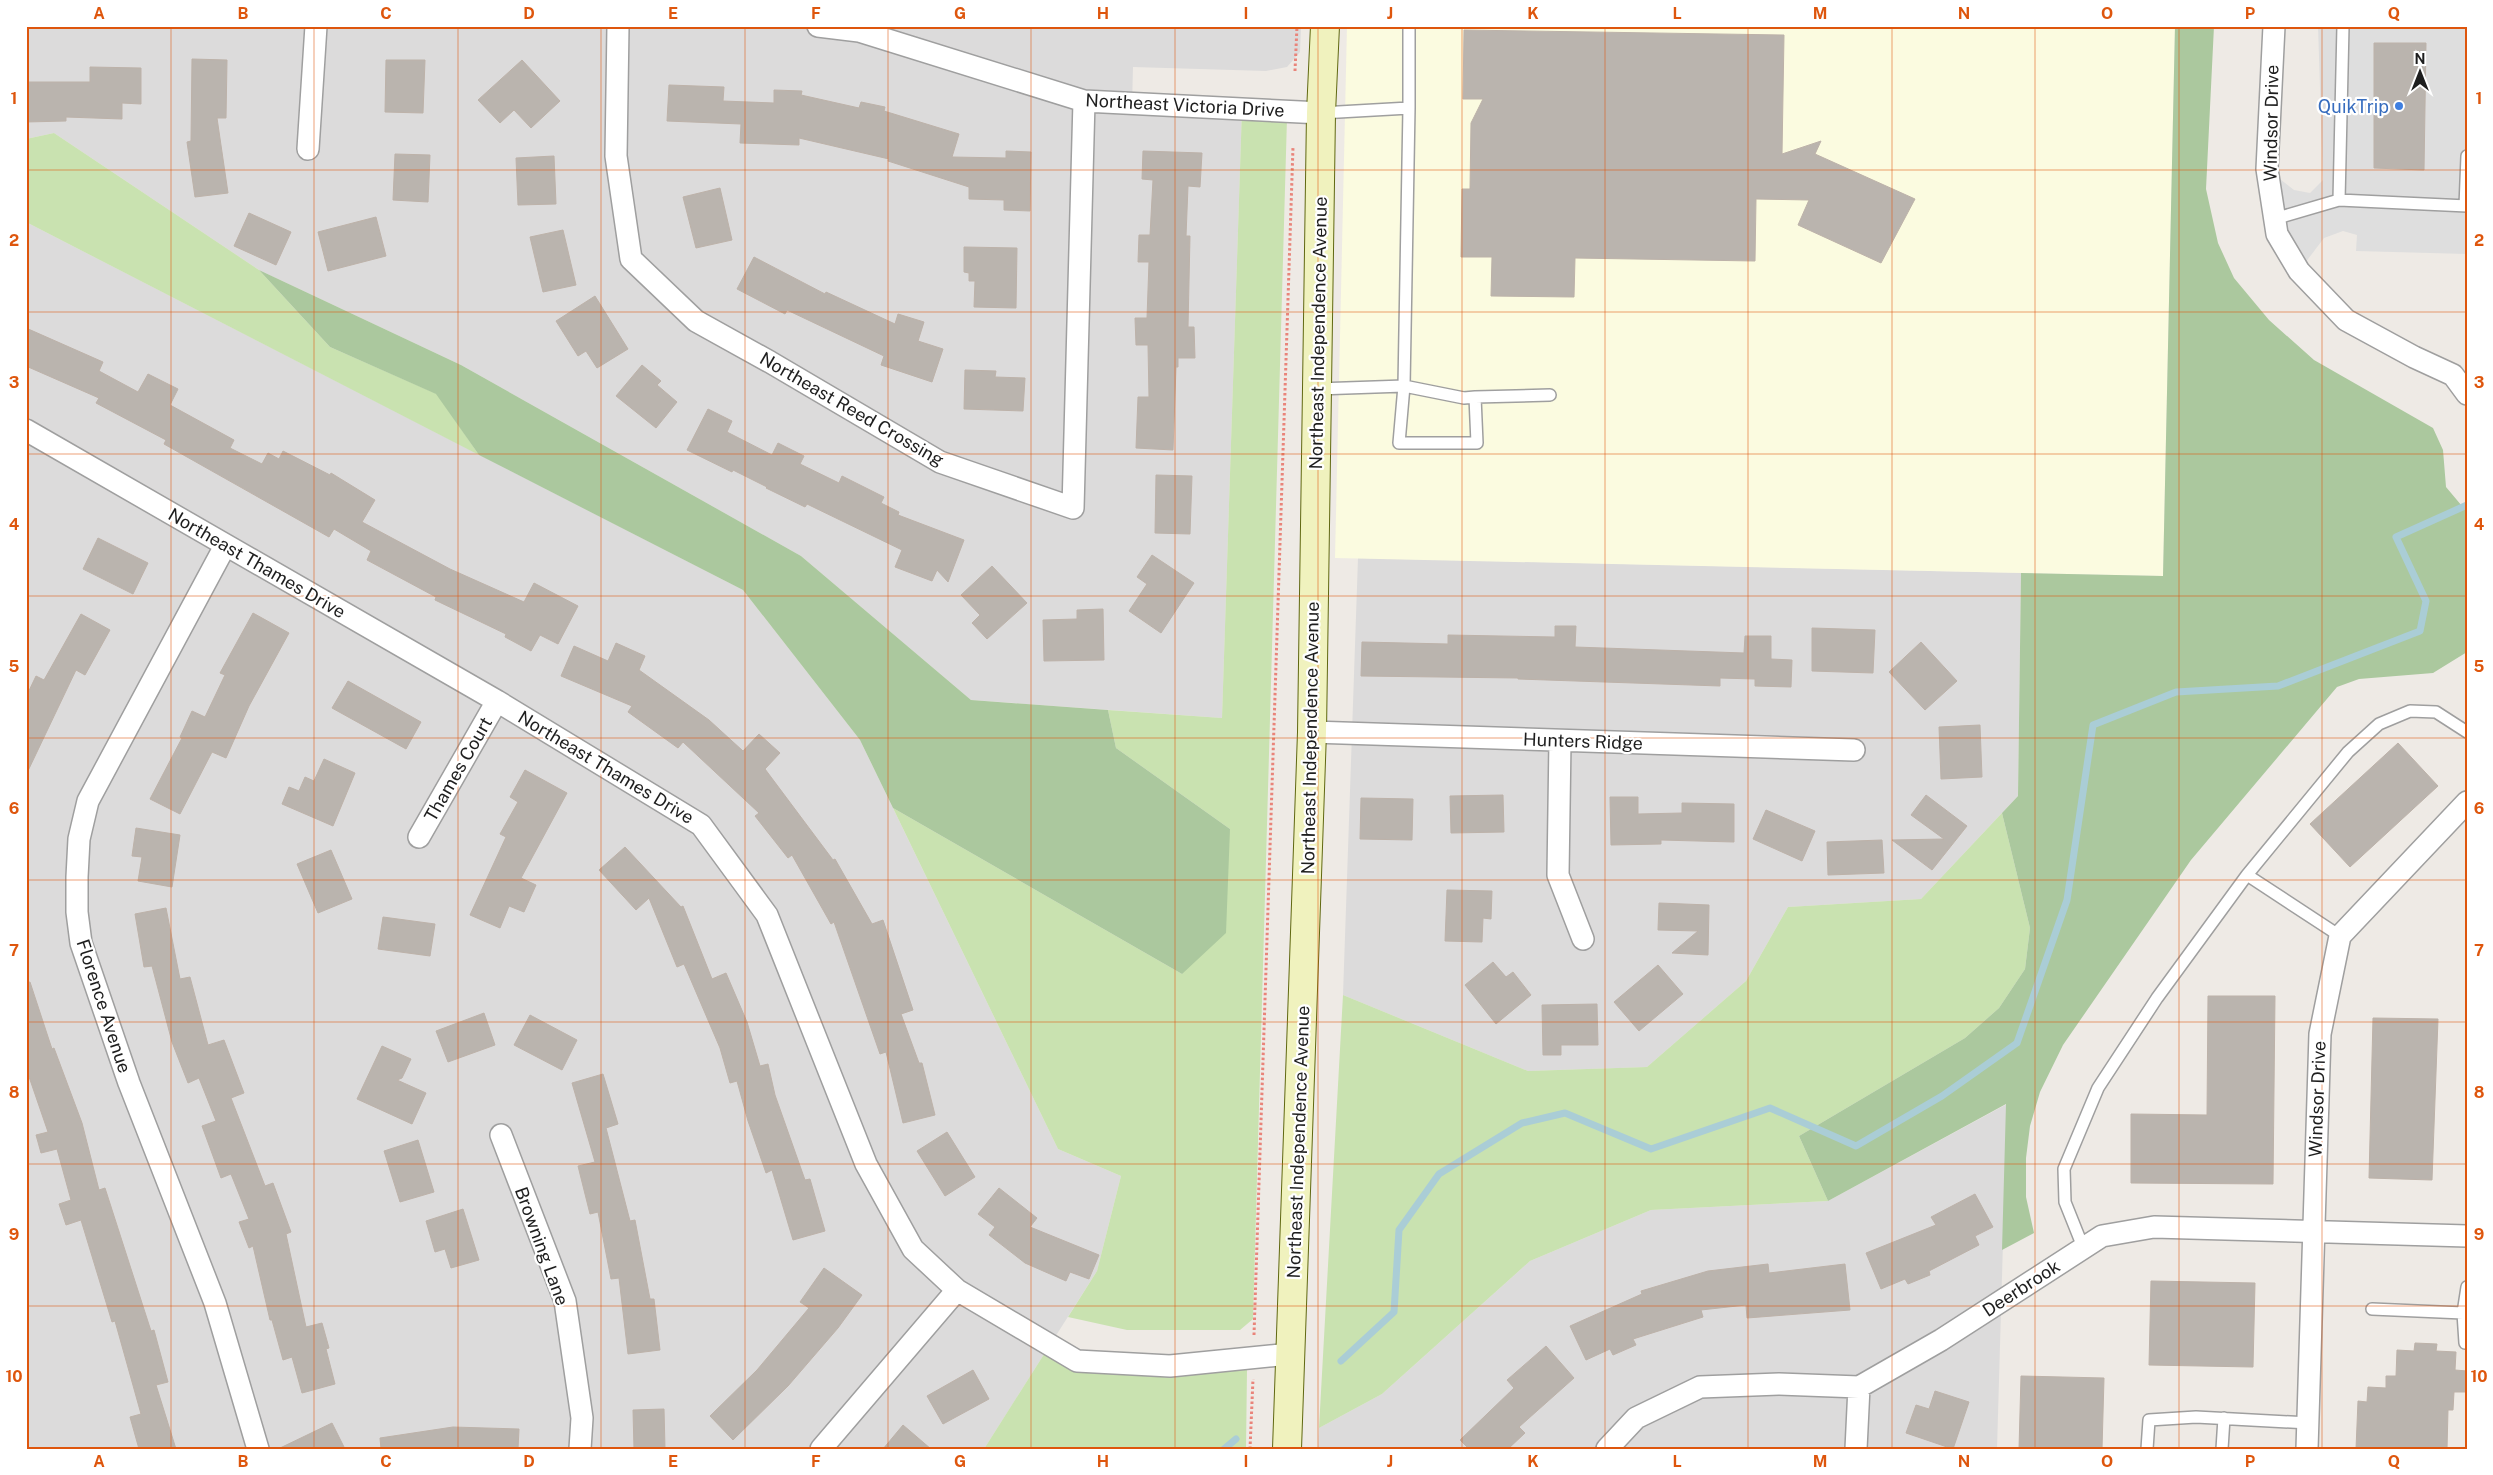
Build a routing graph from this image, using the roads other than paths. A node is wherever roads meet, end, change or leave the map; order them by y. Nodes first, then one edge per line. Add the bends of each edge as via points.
1 (316, 26) edge
2 (618, 26) edge
3 (818, 26) edge
4 (1325, 26) edge
5 (1409, 26) edge
6 (2274, 26) edge
7 (2343, 26) edge
8 (1084, 101) junction
9 (1409, 108) junction
10 (1321, 113) junction
11 (308, 149) dead end
12 (2467, 156) edge
13 (2339, 200) junction
14 (2466, 206) edge
15 (2274, 219) junction
16 (2463, 378) edge
17 (1404, 386) junction
18 (1317, 389) junction
19 (1550, 396) dead end
20 (1475, 397) junction
21 (26, 430) edge
22 (225, 546) junction
23 (498, 701) junction
24 (1312, 732) junction
25 (2467, 732) edge
26 (1560, 741) junction
27 (1854, 750) dead end
28 (2467, 802) edge
29 (419, 837) dead end
30 (2247, 875) junction
31 (2340, 936) junction
32 (1583, 939) dead end
33 (501, 1135) dead end
34 (2312, 1232) junction
35 (2467, 1236) edge
36 (2084, 1248) junction
37 (2467, 1287) edge
38 (957, 1290) junction
39 (2372, 1309) dead end
40 (2463, 1313) junction
41 (2465, 1343) dead end
42 (1290, 1354) junction
43 (1859, 1387) junction
44 (2224, 1418) junction
45 (2309, 1423) junction
46 (258, 1449) edge
47 (580, 1449) edge
48 (821, 1449) edge
49 (1287, 1449) edge
50 (1608, 1449) edge
51 (1856, 1449) edge
52 (2147, 1449) edge
53 (2222, 1449) edge
54 (2307, 1449) edge

1 - 11 street
2 - 8 street, Northeast Reed Crossing via 616,156 631,259 696,321 940,462 1074,508
3 - 8 street, Northeast Victoria Drive via 859,31
4 - 10 street, Northeast Independence Avenue
5 - 9 lane
6 - 15 street, Windsor Drive via 2267,169
7 - 13 lane
8 - 10 street, Northeast Victoria Drive
9 - 10 lane
9 - 17 lane
10 - 18 street, Northeast Independence Avenue
12 - 14 lane
13 - 14 lane
13 - 15 lane
15 - 16 street, Windsor Drive via 2277,234 2299,271 2346,320
17 - 18 lane
17 - 20 lane via 1464,398
17 - 20 lane via 1399,444 1477,444
18 - 24 street, Northeast Independence Avenue
19 - 20 lane
21 - 22 street, Northeast Thames Drive
22 - 23 street, Northeast Thames Drive
22 - 46 street, Florence Avenue via 88,801 79,839 77,912 81,943 129,1083 215,1303
23 - 29 street, Thames Court
23 - 38 street, Northeast Thames Drive via 701,825 767,915 866,1164 914,1249
24 - 26 street, Hunters Ridge
24 - 42 street, Northeast Independence Avenue
25 - 30 lane via 2436,712 2410,711 2379,724 2348,752
26 - 27 street, Hunters Ridge
26 - 32 street via 1558,875
28 - 31 street
30 - 31 lane
30 - 36 lane via 2157,998 2098,1088 2064,1169 2066,1202
31 - 34 street, Windsor Drive via 2320,1034
33 - 47 street, Browning Lane via 565,1301 582,1418
34 - 35 street, Deerbrook
34 - 36 street, Deerbrook via 2154,1228 2102,1236
34 - 45 street, Windsor Drive
36 - 43 street, Deerbrook via 1942,1340
37 - 40 lane
38 - 42 street, Northeast Thames Drive via 1077,1361 1170,1366
38 - 48 street
39 - 40 lane
40 - 41 lane
42 - 49 street, Northeast Independence Avenue
43 - 50 street via 1779,1384 1700,1387 1636,1418
43 - 51 street
44 - 45 lane
44 - 52 lane via 2149,1420
44 - 53 lane
45 - 54 street, Windsor Drive

